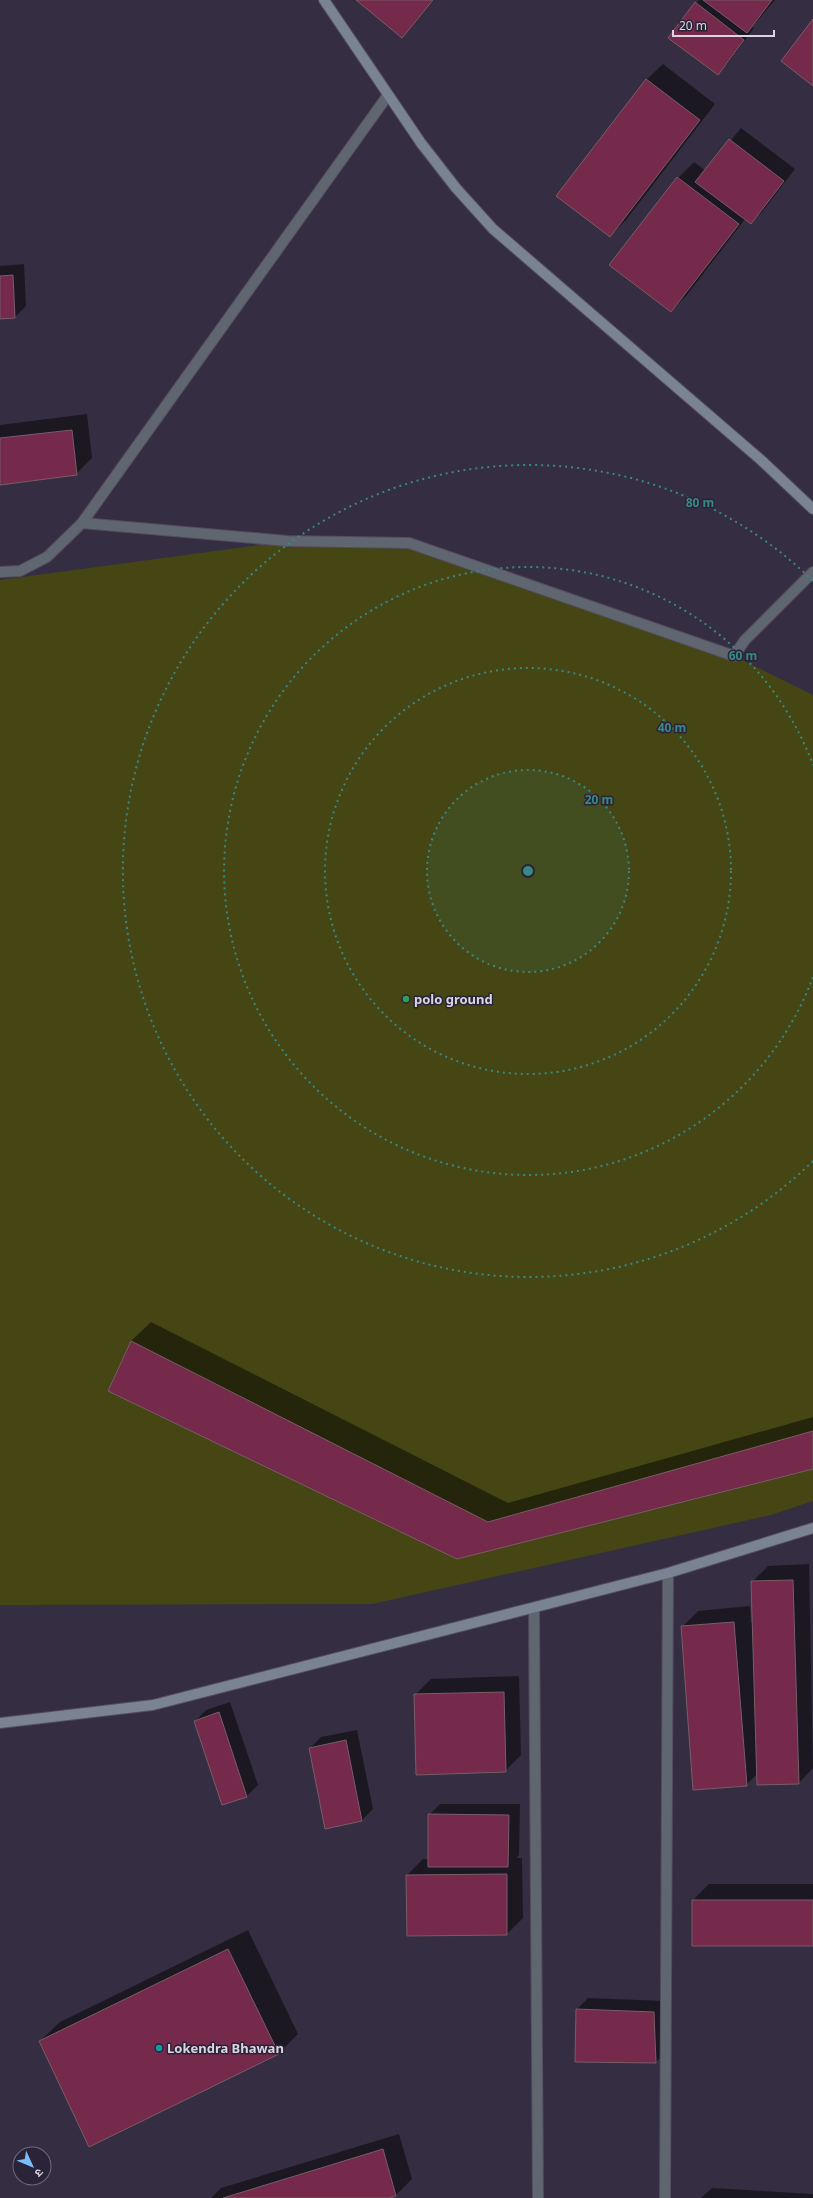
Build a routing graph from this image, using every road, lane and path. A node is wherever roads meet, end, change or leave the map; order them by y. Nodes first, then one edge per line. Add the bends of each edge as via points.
1 (324, 0) edge
2 (388, 95) junction
3 (813, 509) edge
4 (82, 523) junction
5 (0, 572) edge
6 (813, 572) edge
7 (813, 1528) edge
8 (668, 1573) junction
9 (534, 1608) junction
10 (0, 1724) edge
11 (538, 2198) edge
12 (665, 2198) edge

1 - 2 street
2 - 3 street via 456,188 493,229 761,460
2 - 4 street
4 - 5 street via 47,557 20,571
4 - 6 street via 287,541 409,543 734,656 745,640
7 - 8 street
8 - 9 street
8 - 12 street
9 - 10 street via 153,1705
9 - 11 street

